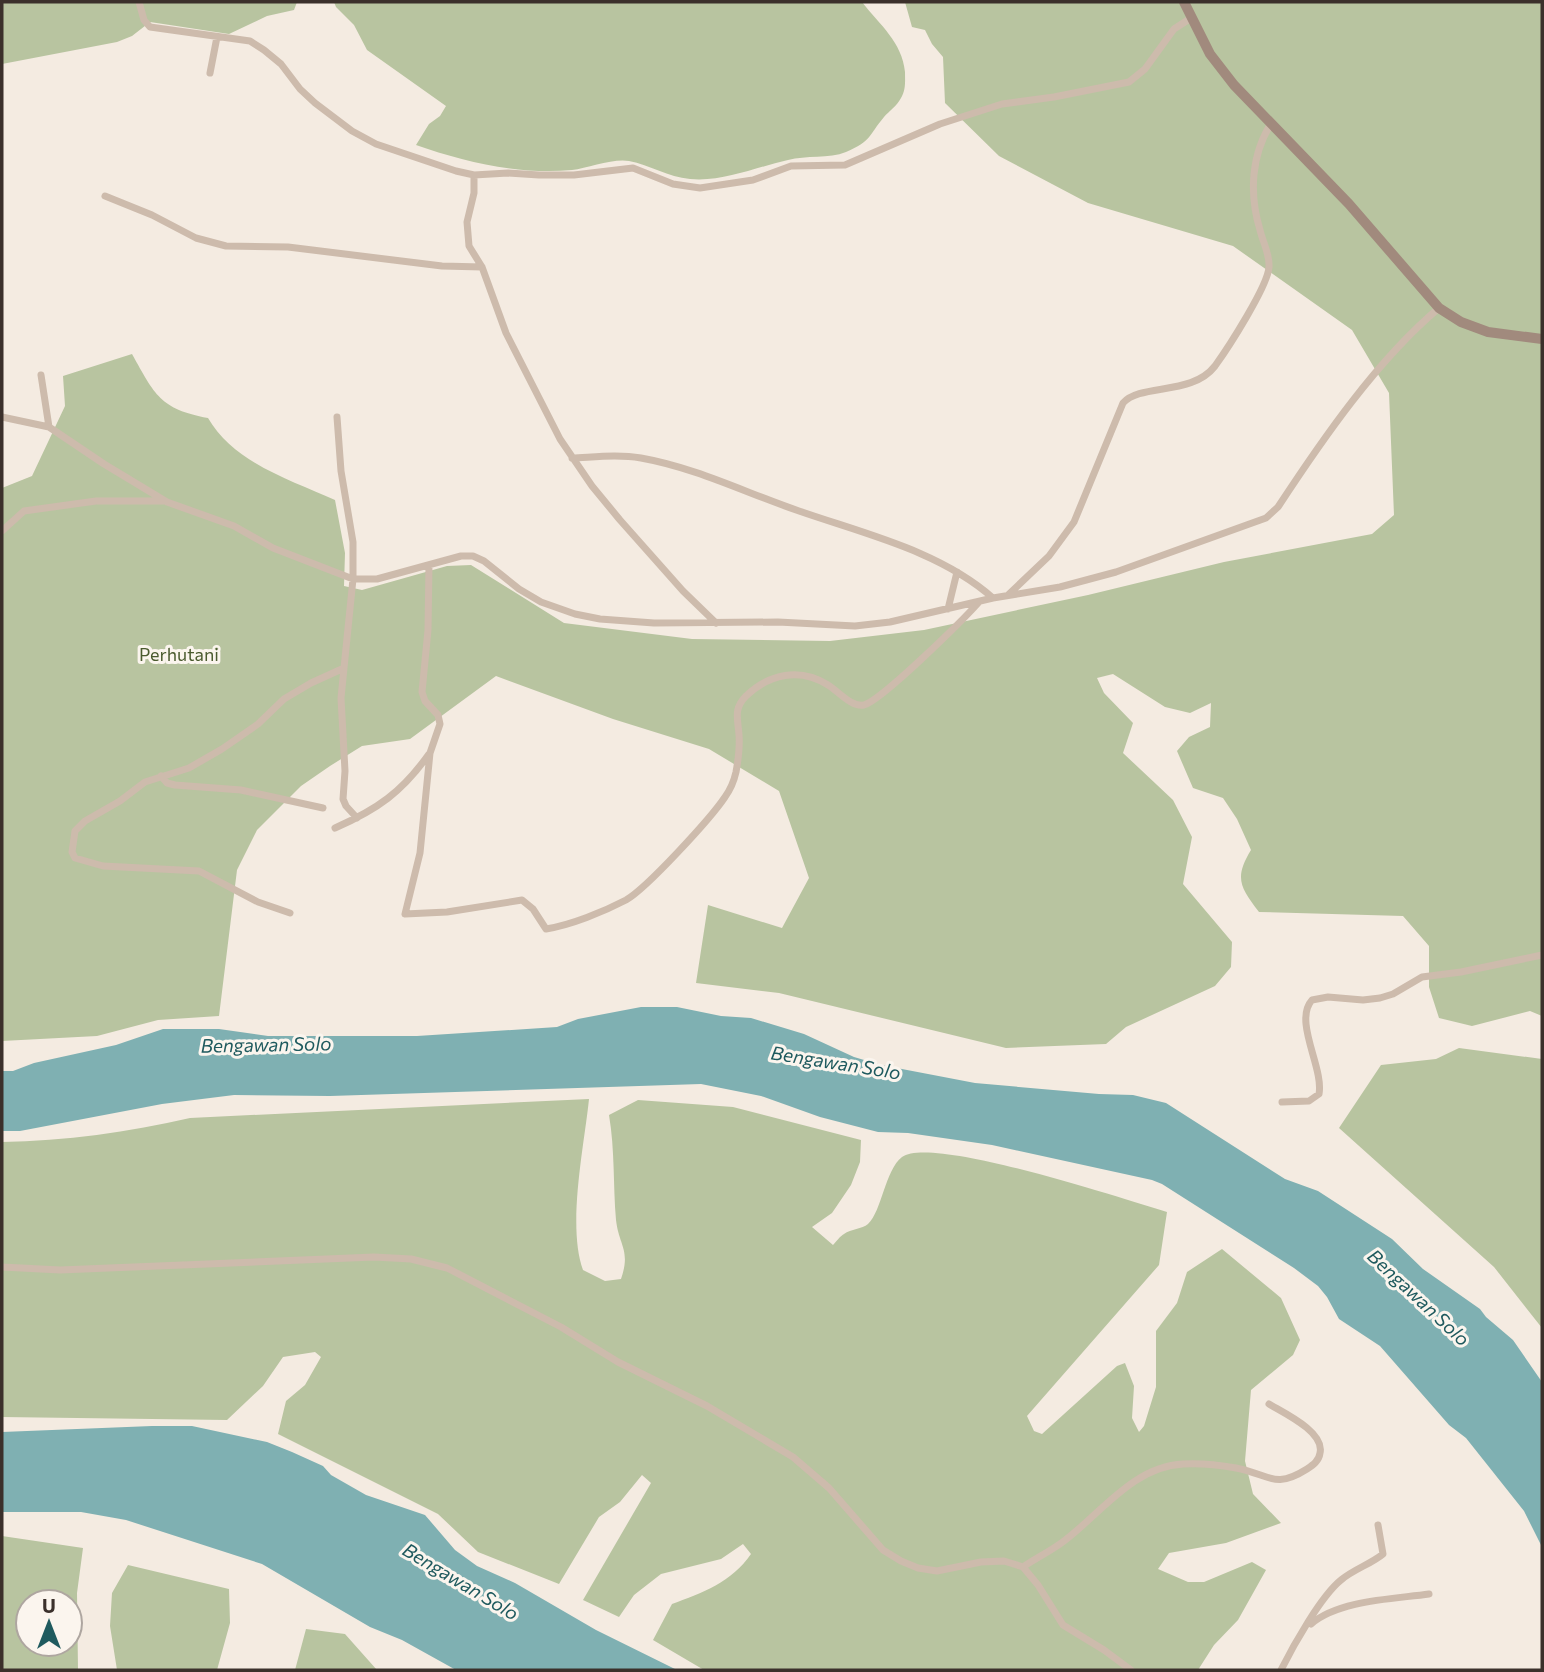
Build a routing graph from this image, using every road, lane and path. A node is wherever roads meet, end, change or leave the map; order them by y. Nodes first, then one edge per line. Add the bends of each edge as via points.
1 (139, 2) edge
2 (1184, 2) edge
3 (1191, 18) junction
4 (217, 37) junction
5 (210, 73) dead end
6 (1272, 122) junction
7 (474, 175) junction
8 (105, 196) dead end
9 (482, 267) junction
10 (1438, 309) junction
11 (1542, 339) edge
12 (41, 375) dead end
13 (2, 417) edge
14 (337, 417) dead end
15 (49, 427) junction
16 (572, 458) junction
17 (167, 502) junction
18 (2, 531) edge
19 (429, 565) junction
20 (957, 572) junction
21 (352, 579) junction
22 (1008, 595) junction
23 (993, 598) junction
24 (980, 602) junction
25 (948, 609) junction
26 (716, 623) junction
27 (344, 668) junction
28 (430, 753) junction
29 (161, 776) junction
30 (323, 808) dead end
31 (357, 818) junction
32 (335, 828) dead end
33 (290, 913) dead end
34 (1542, 955) edge
35 (1282, 1102) dead end
36 (2, 1267) edge
37 (1269, 1405) dead end
38 (1378, 1525) dead end
39 (1023, 1567) junction
40 (1429, 1594) dead end
41 (1303, 1631) junction
42 (1131, 1670) edge
43 (1281, 1670) edge

1 - 4 street via 150,27
2 - 3 street
3 - 6 street via 1234,85
3 - 7 street via 1174,29 1145,69 1129,82 1010,102 940,124 845,165 791,166 752,180 700,188 673,184 633,168 574,175
4 - 5 street
4 - 7 street via 250,41 264,50 315,103 376,144
6 - 10 street
6 - 22 street via 1254,166 1257,214 1269,260 1262,287 1208,373 1185,384 1133,395 1123,403 1074,522 1049,556
7 - 9 street via 467,230 469,246
8 - 9 street via 196,238 226,246 288,247
9 - 16 street via 506,333
10 - 11 street via 1488,331
10 - 22 street via 1365,386 1266,518 1116,572
12 - 15 street
13 - 15 street
14 - 21 street via 352,532
15 - 17 street
16 - 20 street via 639,458 710,476 856,528
16 - 26 street via 620,520
17 - 18 street via 96,501 24,511
17 - 21 street via 234,526 273,548
19 - 21 street via 377,579
19 - 26 street via 472,556 541,603 587,617
19 - 28 street via 422,692 440,722
20 - 23 street
20 - 25 street
21 - 27 street
22 - 23 street
23 - 24 street
24 - 25 street
24 - 28 street via 866,705 853,704 827,684 807,676 777,677 758,686 736,710 740,736 736,772 717,808 632,896 548,929 522,901 405,915 420,853
25 - 26 street via 855,626
27 - 29 street via 284,699 222,749 189,768
27 - 31 street via 342,795
28 - 31 street via 400,790
29 - 30 street via 176,785 241,790
29 - 33 street via 80,824 75,831 75,858 103,866 199,871
31 - 32 street
34 - 35 street via 1422,977 1380,998 1312,1000 1306,1022 1319,1094 1310,1101
36 - 39 street via 60,1270 374,1257 434,1263 707,1406 793,1457 829,1488 883,1550 901,1561 937,1571 981,1562
37 - 39 street via 1317,1437 1321,1450 1311,1466 1278,1480 1233,1468 1162,1467 1120,1492 1063,1542
38 - 41 street via 1383,1554 1340,1580
39 - 42 street via 1063,1625
40 - 41 street via 1331,1611
41 - 43 street

